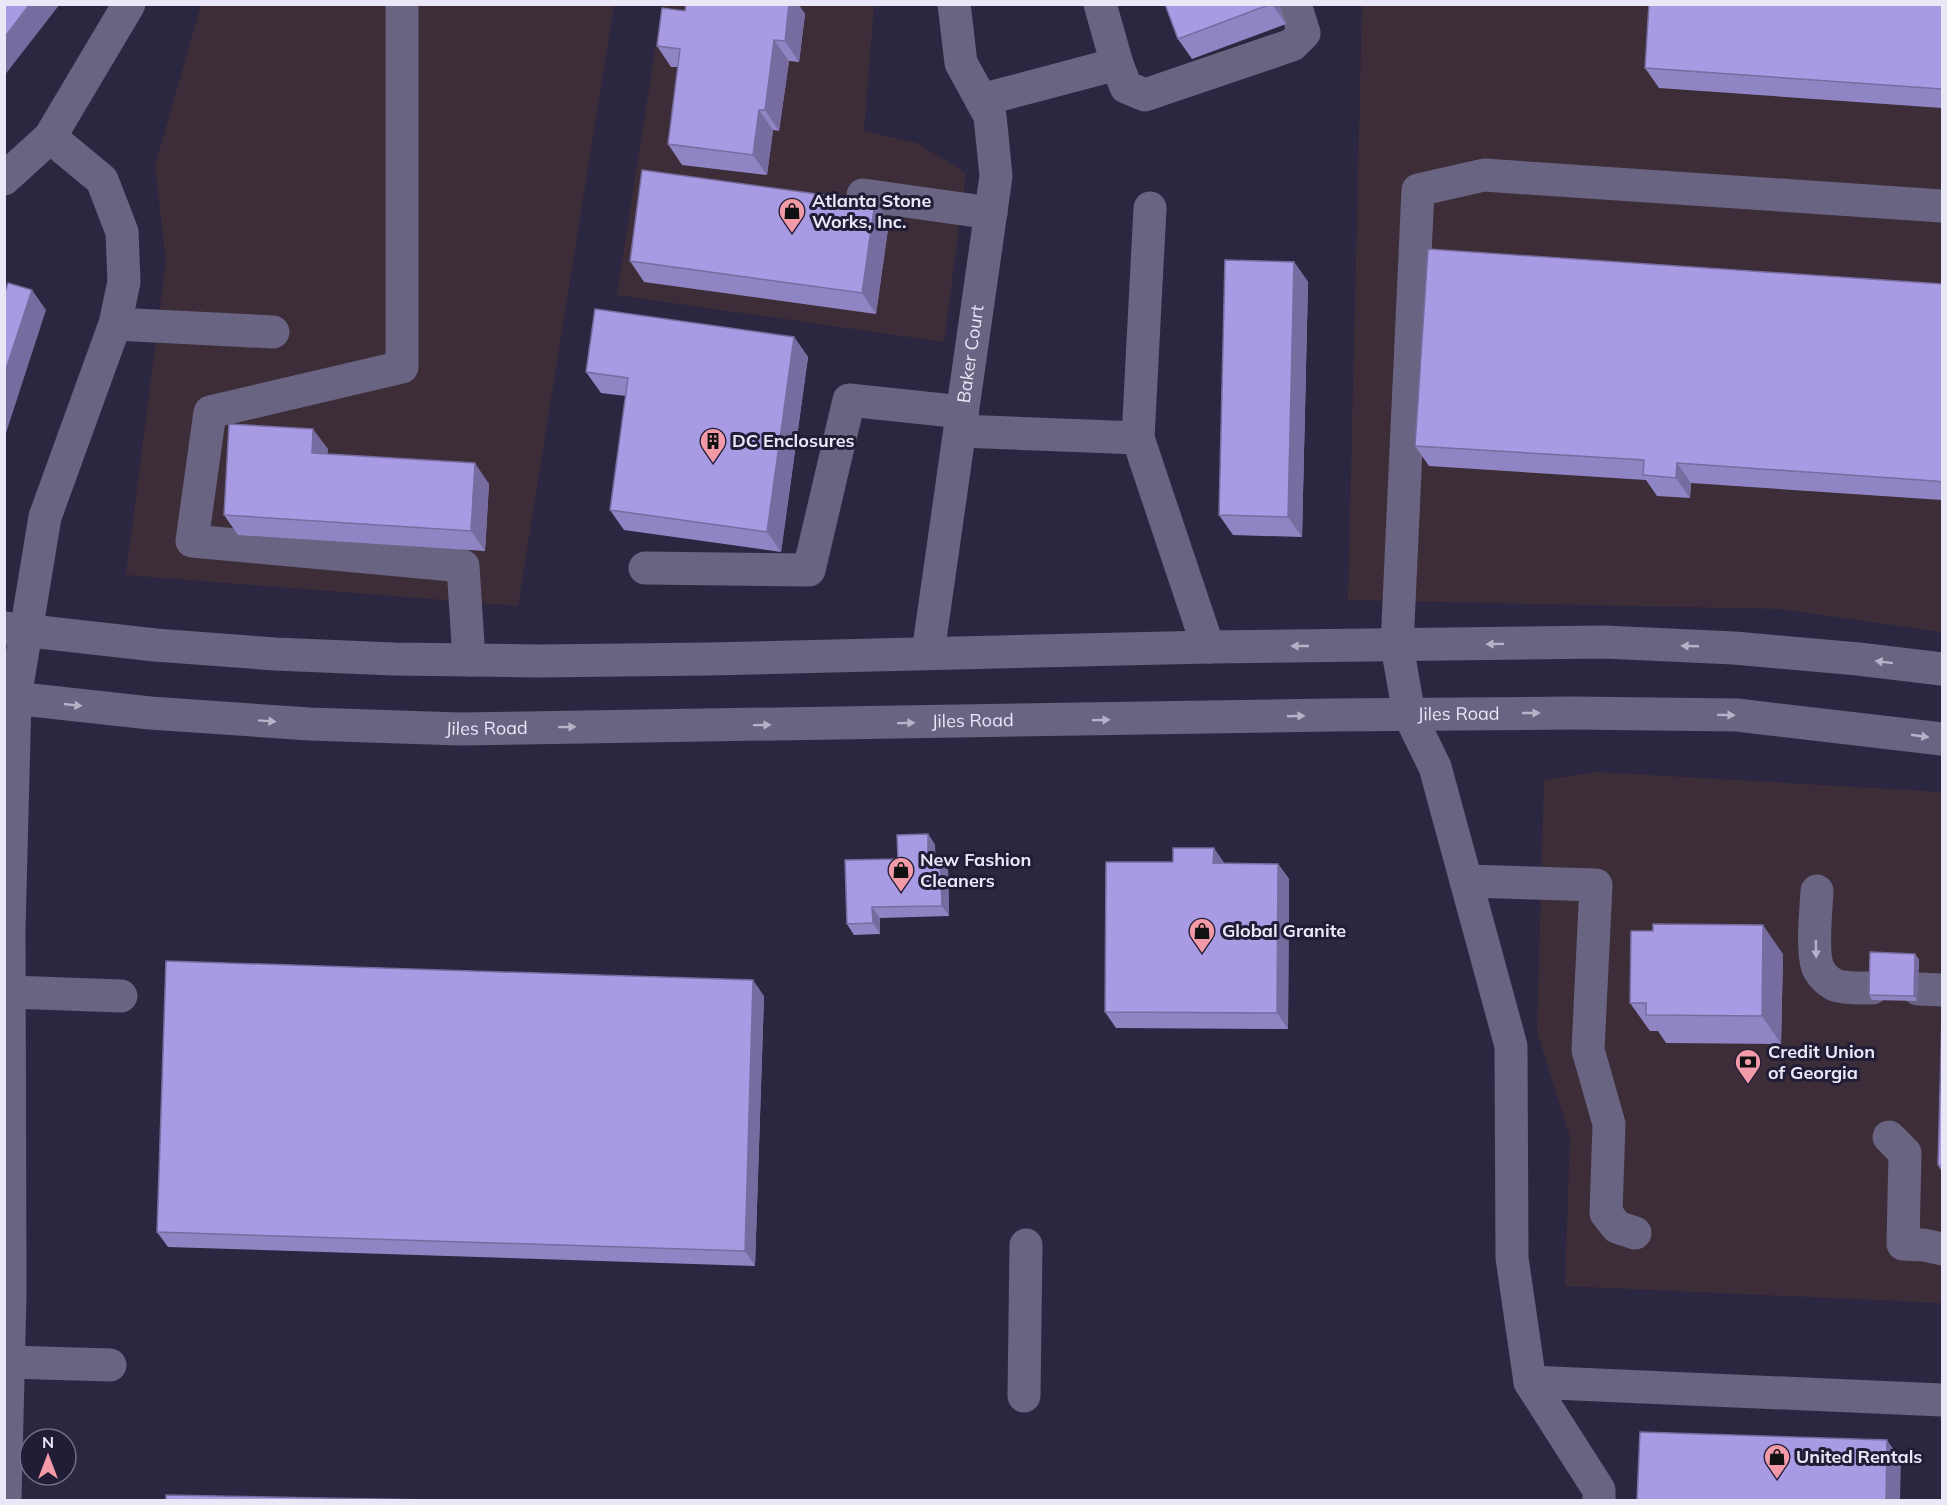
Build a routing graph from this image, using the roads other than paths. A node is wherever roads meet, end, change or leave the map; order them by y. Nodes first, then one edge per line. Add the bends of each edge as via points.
1 (129, 4) edge
2 (402, 4) edge
3 (954, 4) edge
4 (1100, 4) edge
5 (1295, 4) edge
6 (1117, 64) junction
7 (981, 100) junction
8 (50, 137) junction
9 (4, 179) edge
10 (863, 195) dead end
11 (1942, 206) edge
12 (1150, 208) dead end
13 (991, 213) junction
14 (116, 324) junction
15 (273, 332) dead end
16 (961, 422) junction
17 (1138, 438) junction
18 (645, 568) dead end
19 (15, 629) edge
20 (1397, 646) junction
21 (1208, 647) junction
22 (928, 653) junction
23 (469, 660) junction
24 (1942, 669) edge
25 (10, 698) edge
26 (1409, 714) junction
27 (1942, 739) edge
28 (1466, 881) junction
29 (1817, 891) dead end
30 (7, 930) edge
31 (1872, 988) edge
32 (10, 992) junction
33 (121, 996) dead end
34 (1889, 1137) dead end
35 (1635, 1233) dead end
36 (1026, 1245) dead end
37 (1942, 1249) edge
38 (7, 1252) edge
39 (8, 1362) junction
40 (110, 1365) dead end
41 (1530, 1382) junction
42 (1024, 1396) dead end
43 (1942, 1400) edge
44 (5, 1500) edge
45 (1599, 1500) edge

1 - 8 street
2 - 23 street via 402,367 210,412 192,541 463,566
3 - 7 street, Baker Court via 961,63
4 - 6 street
5 - 6 street via 1304,33 1292,45 1145,95 1126,87
6 - 7 street
7 - 13 street, Baker Court via 990,116 996,176
8 - 9 street
8 - 14 street via 102,180 122,232 124,282
10 - 13 street
11 - 20 street via 1484,175 1418,190
12 - 17 street
13 - 16 street, Baker Court
14 - 15 street
14 - 19 street via 45,518
16 - 17 street
16 - 18 street via 849,400 809,570
16 - 22 street, Baker Court
17 - 21 street
19 - 23 street via 275,654
19 - 25 street
20 -> 21 street
24 -> 20 street via 1722,647 1604,642
20 - 26 street
21 - 22 street
22 - 23 street
25 -> 26 street, Jiles Road via 309,724 460,729
25 - 30 street
26 -> 27 street, Jiles Road via 1737,715
26 - 28 street via 1435,767
28 - 35 street via 1596,885 1588,1050 1609,1124 1606,1213 1617,1227
28 - 41 street via 1511,1046 1512,1258
29 -> 31 street via 1817,967 1833,985
30 - 32 street
32 - 33 street
32 - 38 street
34 - 37 street via 1905,1153 1904,1244
36 - 42 street
38 - 39 street
39 - 40 street
39 - 44 street
41 - 43 street
41 - 45 street via 1599,1490

